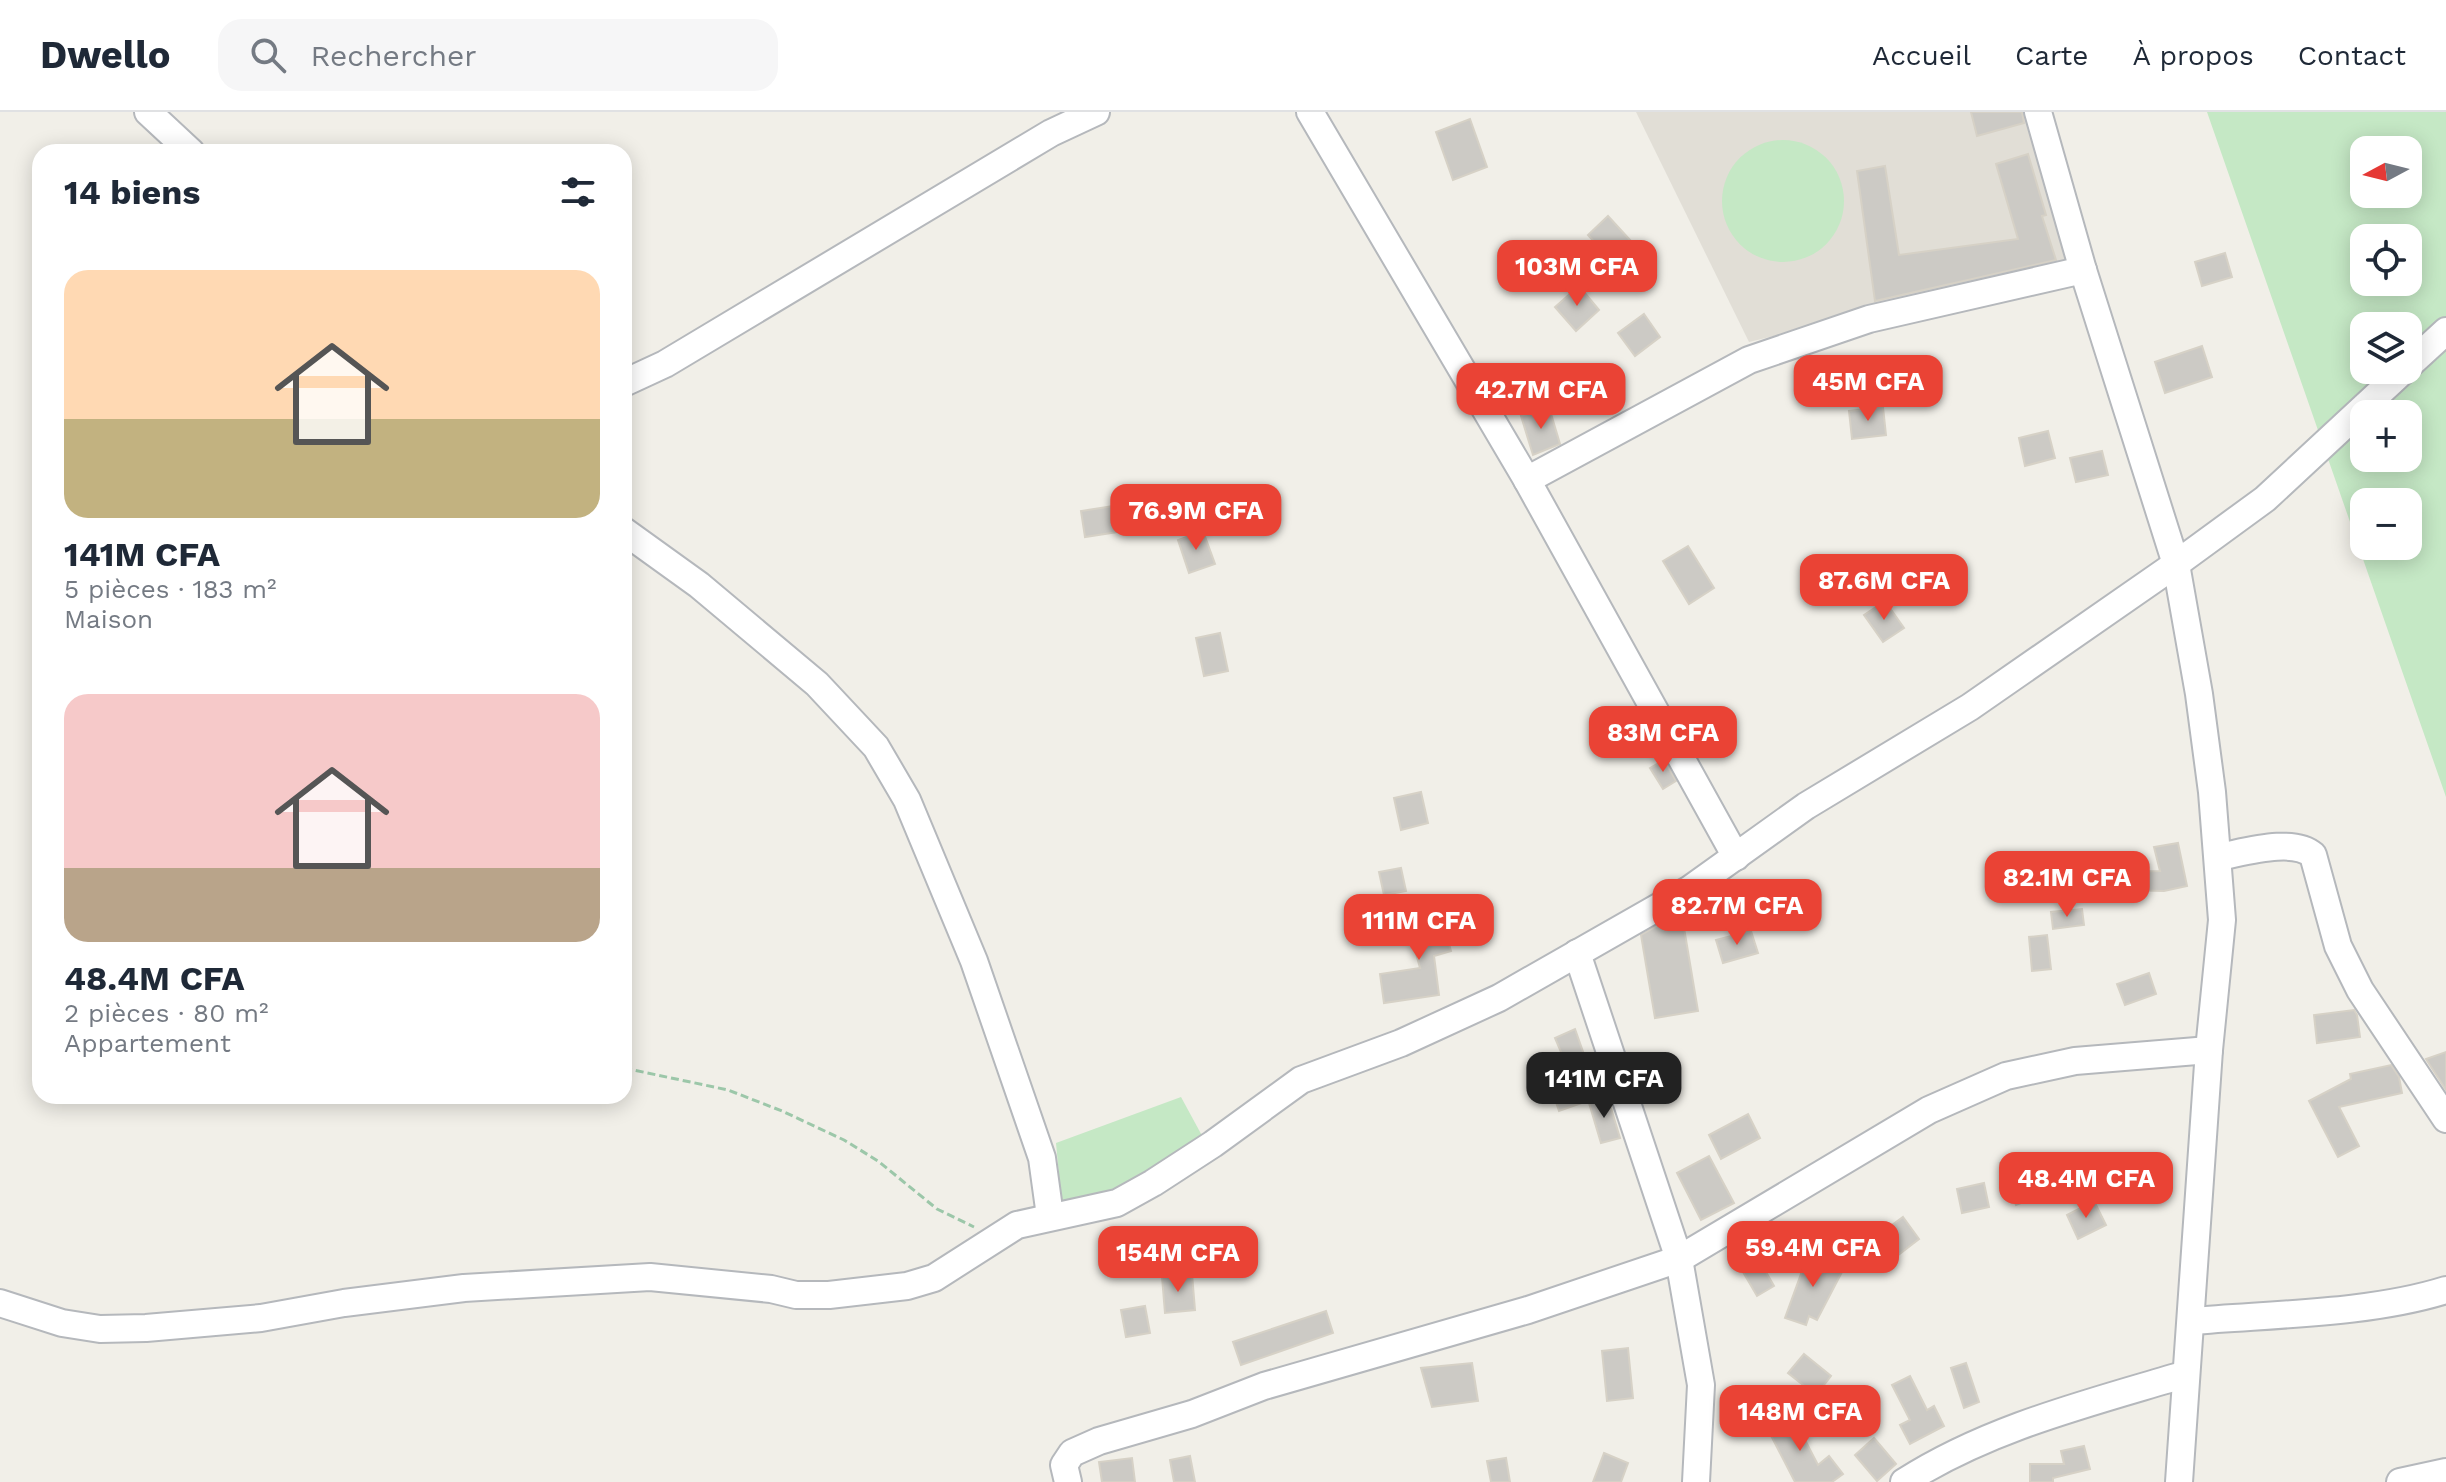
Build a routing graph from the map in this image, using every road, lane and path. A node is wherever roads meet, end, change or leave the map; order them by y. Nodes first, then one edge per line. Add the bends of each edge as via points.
1 (148, 112) edge
2 (1096, 112) edge
3 (1310, 112) edge
4 (2038, 112) edge
5 (182, 144) edge
6 (2083, 270) junction
7 (2446, 331) edge
8 (2422, 353) edge
9 (632, 379) edge
10 (2389, 384) edge
11 (1527, 480) junction
12 (632, 537) edge
13 (2176, 564) junction
14 (1736, 857) junction
15 (2218, 857) junction
16 (1577, 953) junction
17 (2209, 1050) junction
18 (632, 1070) edge
19 (2446, 1119) edge
20 (1050, 1216) junction
21 (995, 1238) junction
22 (1679, 1259) junction
23 (2446, 1290) edge
24 (0, 1303) edge
25 (2192, 1321) junction
26 (2186, 1374) junction
27 (2446, 1472) edge
28 (1068, 1482) edge
29 (1696, 1482) edge
30 (1904, 1482) edge
31 (2179, 1482) edge
32 (2400, 1482) edge

1 - 5 street
2 - 9 street via 1051,133
3 - 11 street
4 - 6 street
6 - 11 street via 1869,319 1749,360
6 - 13 street
7 - 8 street
10 - 13 street via 2265,499
11 - 14 street
12 - 20 street via 817,684 876,747 907,800 974,961 1042,1158
13 - 14 street via 1970,707 1806,806
13 - 15 street via 2199,694
14 - 16 street
15 - 17 street via 2222,920
15 - 19 street via 2286,846 2313,855 2338,946 2354,979
16 - 20 street via 1499,998 1401,1043 1301,1080 1213,1144 1117,1203
16 - 22 street
17 - 22 street via 2075,1061 2006,1076 1929,1110
17 - 25 street
18 - 21 path via 728,1090 782,1111 844,1140 937,1209
20 - 21 street
21 - 24 street via 934,1278 829,1295 650,1277 464,1288 193,1326 100,1329
22 - 28 street via 1099,1441 1072,1453 1064,1465
22 - 29 street via 1701,1385
23 - 25 street via 2370,1306
25 - 26 street
26 - 30 street via 1998,1433 1939,1459
26 - 31 street
27 - 32 street

